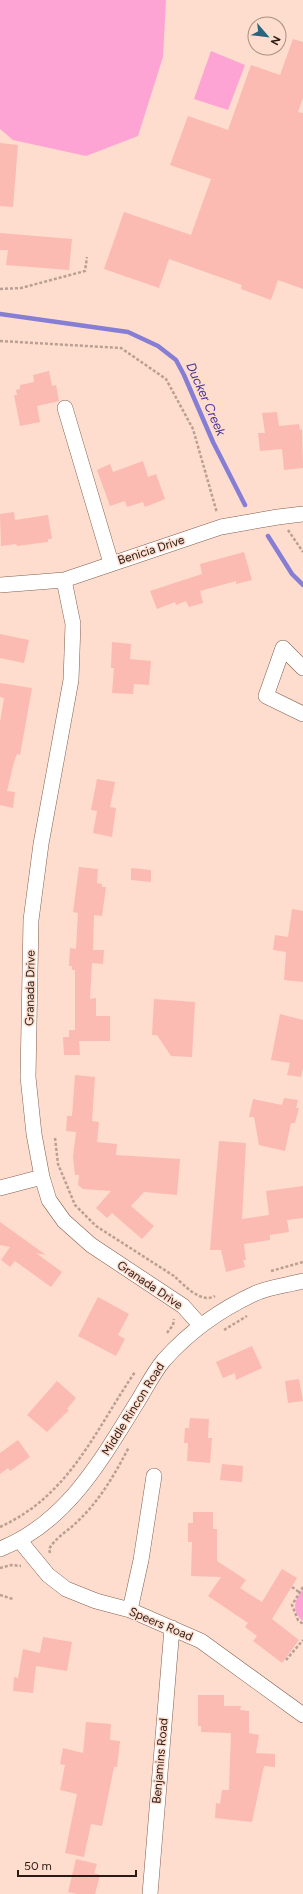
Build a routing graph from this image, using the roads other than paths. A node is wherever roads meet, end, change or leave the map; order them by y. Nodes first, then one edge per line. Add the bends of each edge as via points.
1 (65, 408) dead end
2 (303, 514) edge
3 (111, 563) junction
4 (64, 580) junction
5 (0, 585) edge
6 (303, 668) edge
7 (303, 714) edge
8 (42, 1177) junction
9 (0, 1188) edge
10 (303, 1281) edge
11 (200, 1325) junction
12 (154, 1476) dead end
13 (20, 1541) junction
14 (0, 1549) edge
15 (130, 1610) junction
16 (172, 1628) junction
17 (303, 1715) edge
18 (150, 1894) edge

1 - 3 street
2 - 3 street, Benicia Drive via 221,527
3 - 4 street, Benicia Drive
4 - 5 street, Benicia Drive
4 - 8 street, Granada Drive via 73,624 71,680 41,844 31,920 28,1077
6 - 7 street via 283,648 266,696
8 - 9 street
8 - 11 street, Granada Drive via 49,1200 64,1221 90,1244 183,1306
10 - 11 street, Middle Rincon Road via 257,1293
11 - 13 street, Middle Rincon Road via 163,1361 105,1455 80,1490 55,1516
12 - 15 street via 141,1560
13 - 14 street, Middle Rincon Road
13 - 15 street, Speers Road via 48,1575 66,1589 96,1601
15 - 16 street, Speers Road
16 - 17 street, Speers Road via 201,1641
16 - 18 street, Benjamins Road

